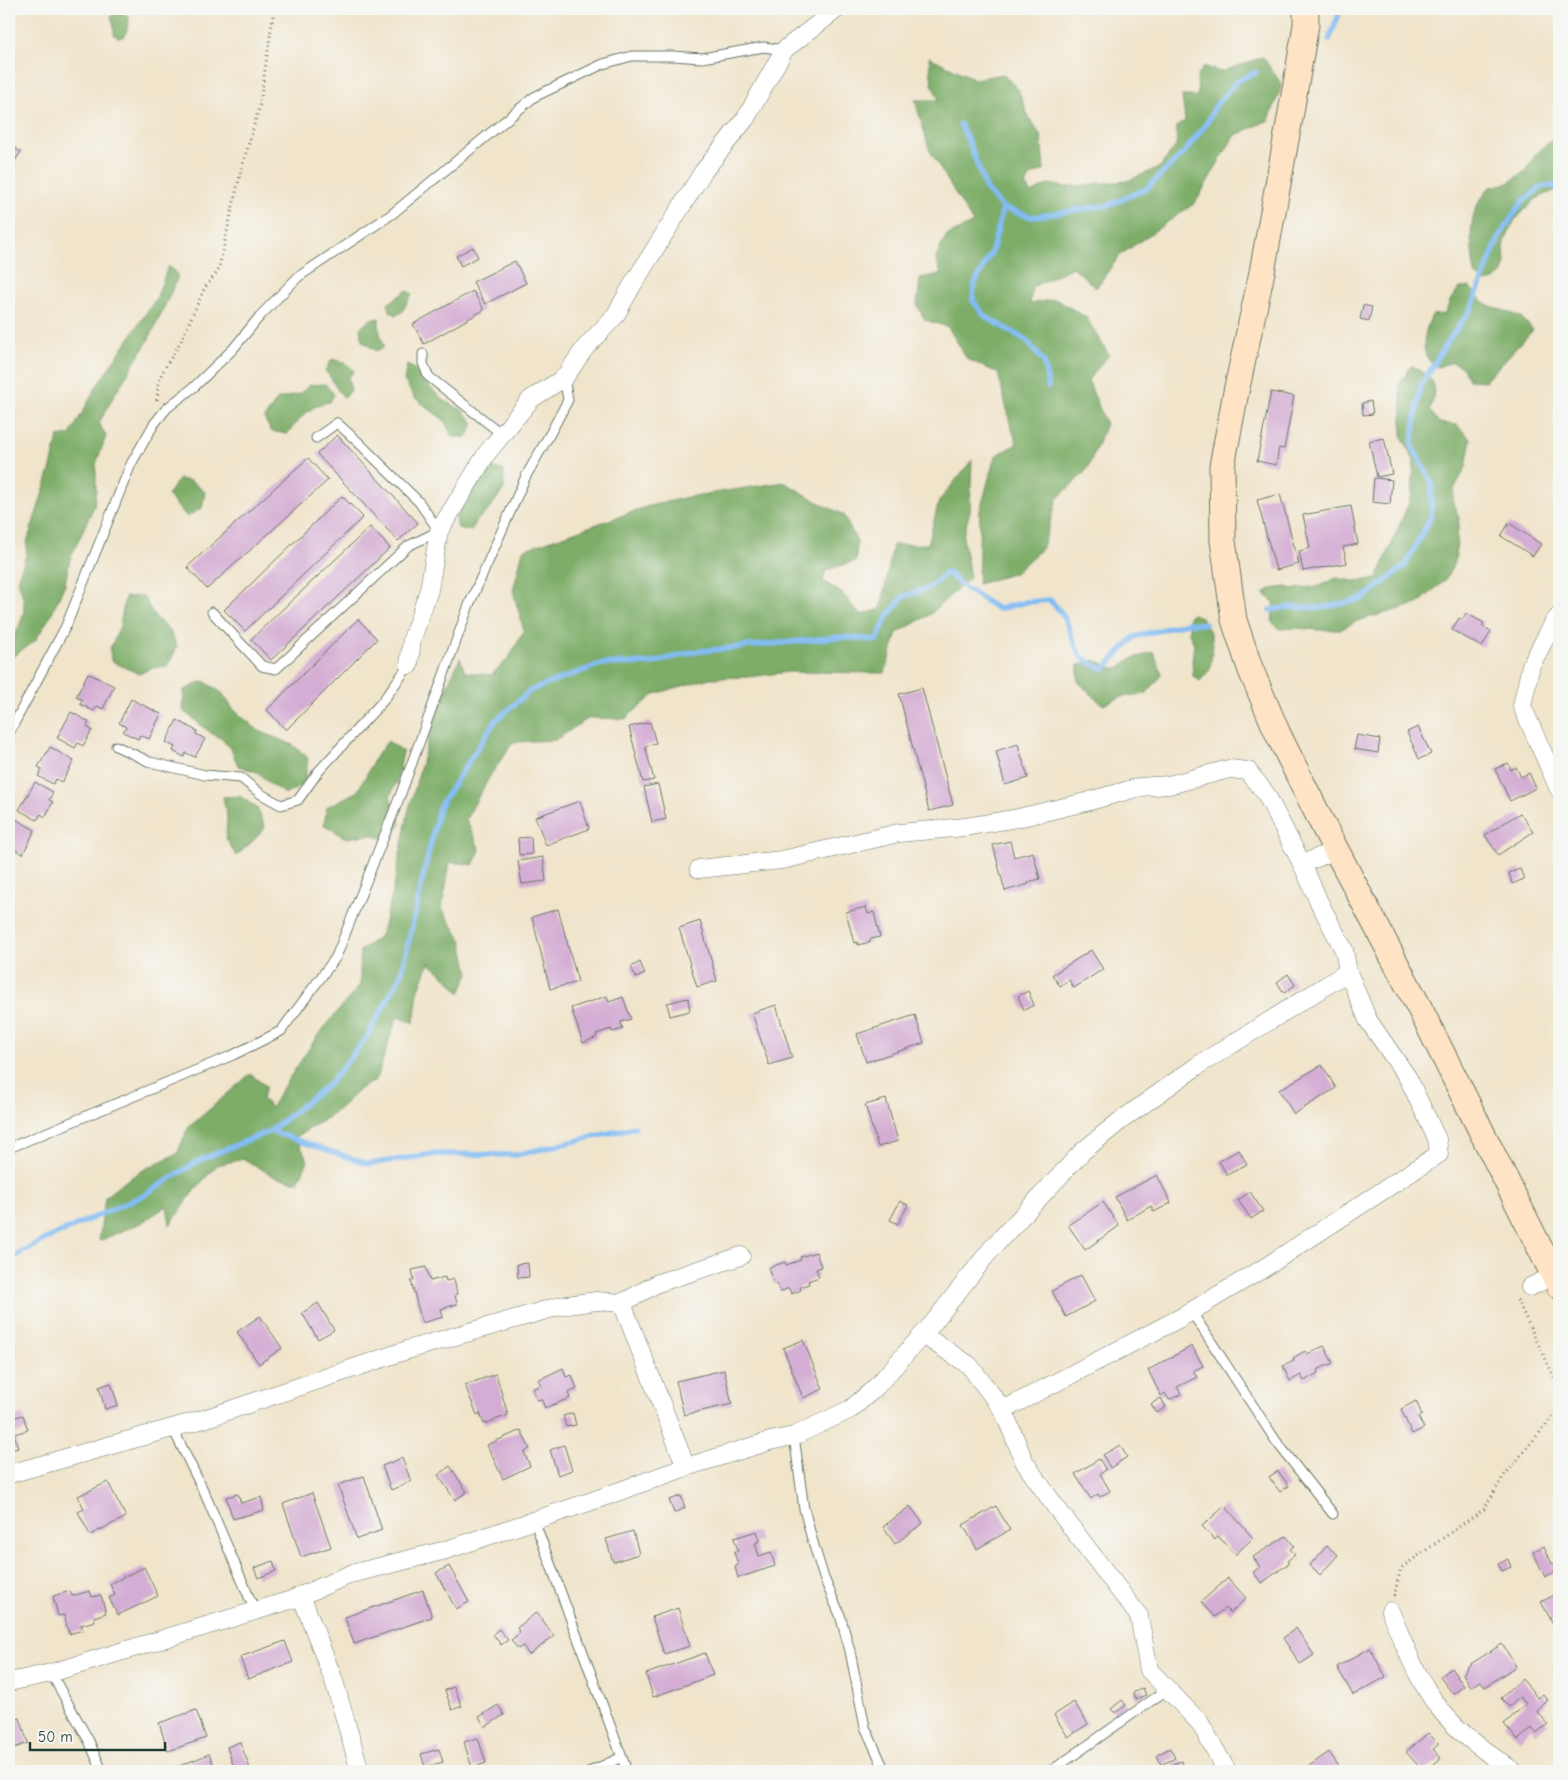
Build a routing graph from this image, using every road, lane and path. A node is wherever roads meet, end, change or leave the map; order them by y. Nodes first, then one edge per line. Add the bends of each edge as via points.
1 (274, 9) edge
2 (837, 9) edge
3 (1306, 9) edge
4 (784, 50) junction
5 (423, 354) dead end
6 (564, 378) junction
7 (167, 408) junction
8 (503, 436) junction
9 (316, 438) dead end
10 (439, 531) junction
11 (212, 612) dead end
12 (1559, 616) edge
13 (409, 665) joint
14 (9, 733) edge
15 (116, 746) dead end
16 (1559, 789) edge
17 (1336, 850) junction
18 (1302, 864) junction
19 (699, 868) dead end
20 (1348, 972) junction
21 (9, 1148) edge
22 (741, 1256) dead end
23 (1558, 1278) edge
24 (1530, 1287) joint
25 (622, 1303) junction
26 (1191, 1311) junction
27 (923, 1335) junction
28 (1559, 1387) edge
29 (1559, 1409) edge
30 (1003, 1410) junction
31 (172, 1427) junction
32 (794, 1436) junction
33 (686, 1467) junction
34 (9, 1474) edge
35 (1333, 1514) dead end
36 (534, 1520) junction
37 (301, 1595) junction
38 (255, 1611) junction
39 (1390, 1611) joint
40 (51, 1673) junction
41 (9, 1682) edge
42 (1168, 1689) junction
43 (622, 1757) junction
44 (102, 1771) edge
45 (360, 1771) edge
46 (591, 1771) edge
47 (627, 1771) edge
48 (885, 1771) edge
49 (1050, 1771) edge
50 (1226, 1771) edge
51 (1513, 1771) edge

1 - 7 path via 260,104 218,271 204,290 158,385 157,401
2 - 4 street
3 - 17 main road via 1285,147 1222,466 1223,541 1234,620 1250,668 1278,734
4 - 6 street via 746,118 703,172 615,316 585,348
4 - 7 lane via 764,47 702,58 632,56 603,64 534,97 392,214 298,277 233,349
5 - 8 lane via 428,376
6 - 8 street via 531,399
6 - 21 lane via 568,400 526,476 469,605 400,796 336,957 281,1032
7 - 14 lane via 131,464 66,626
8 - 10 street via 486,454
9 - 10 lane via 336,422 418,502
10 - 11 lane via 408,546 276,669 262,666
10 - 13 street via 429,590 412,639
12 - 16 street via 1531,665 1522,706
13 - 15 lane via 382,702 318,772 298,800 280,805 241,778 205,775 150,762
17 - 18 street
17 - 23 main road
18 - 19 street via 1266,794 1248,772 1229,769 1169,785 1140,787 1018,818 899,833 782,860
18 - 20 street via 1344,950
20 - 26 street via 1368,1020 1408,1078 1437,1139 1439,1154 1264,1268
20 - 27 street via 1197,1066 1083,1151 992,1248
22 - 25 street via 658,1283
23 - 24 street
24 - 28 path via 1515,1296
25 - 31 street via 596,1301 560,1306 407,1350
25 - 33 street
26 - 30 street
26 - 35 lane via 1276,1441
27 - 30 street via 969,1365
27 - 32 street via 875,1388 851,1409
29 - 39 path via 1503,1477 1484,1509 1401,1568
30 - 42 street via 1025,1463 1139,1616 1149,1670
31 - 34 street
31 - 38 lane via 205,1494
32 - 33 street
32 - 48 lane via 804,1509 812,1539 840,1615 865,1728
33 - 36 street
36 - 37 street via 446,1550 350,1574
36 - 43 lane
37 - 38 street
37 - 45 street via 334,1681
38 - 40 street
39 - 51 street via 1418,1676 1441,1710 1470,1739
40 - 41 street
40 - 44 lane
42 - 49 lane
42 - 50 street via 1200,1722
43 - 46 lane
43 - 47 lane

